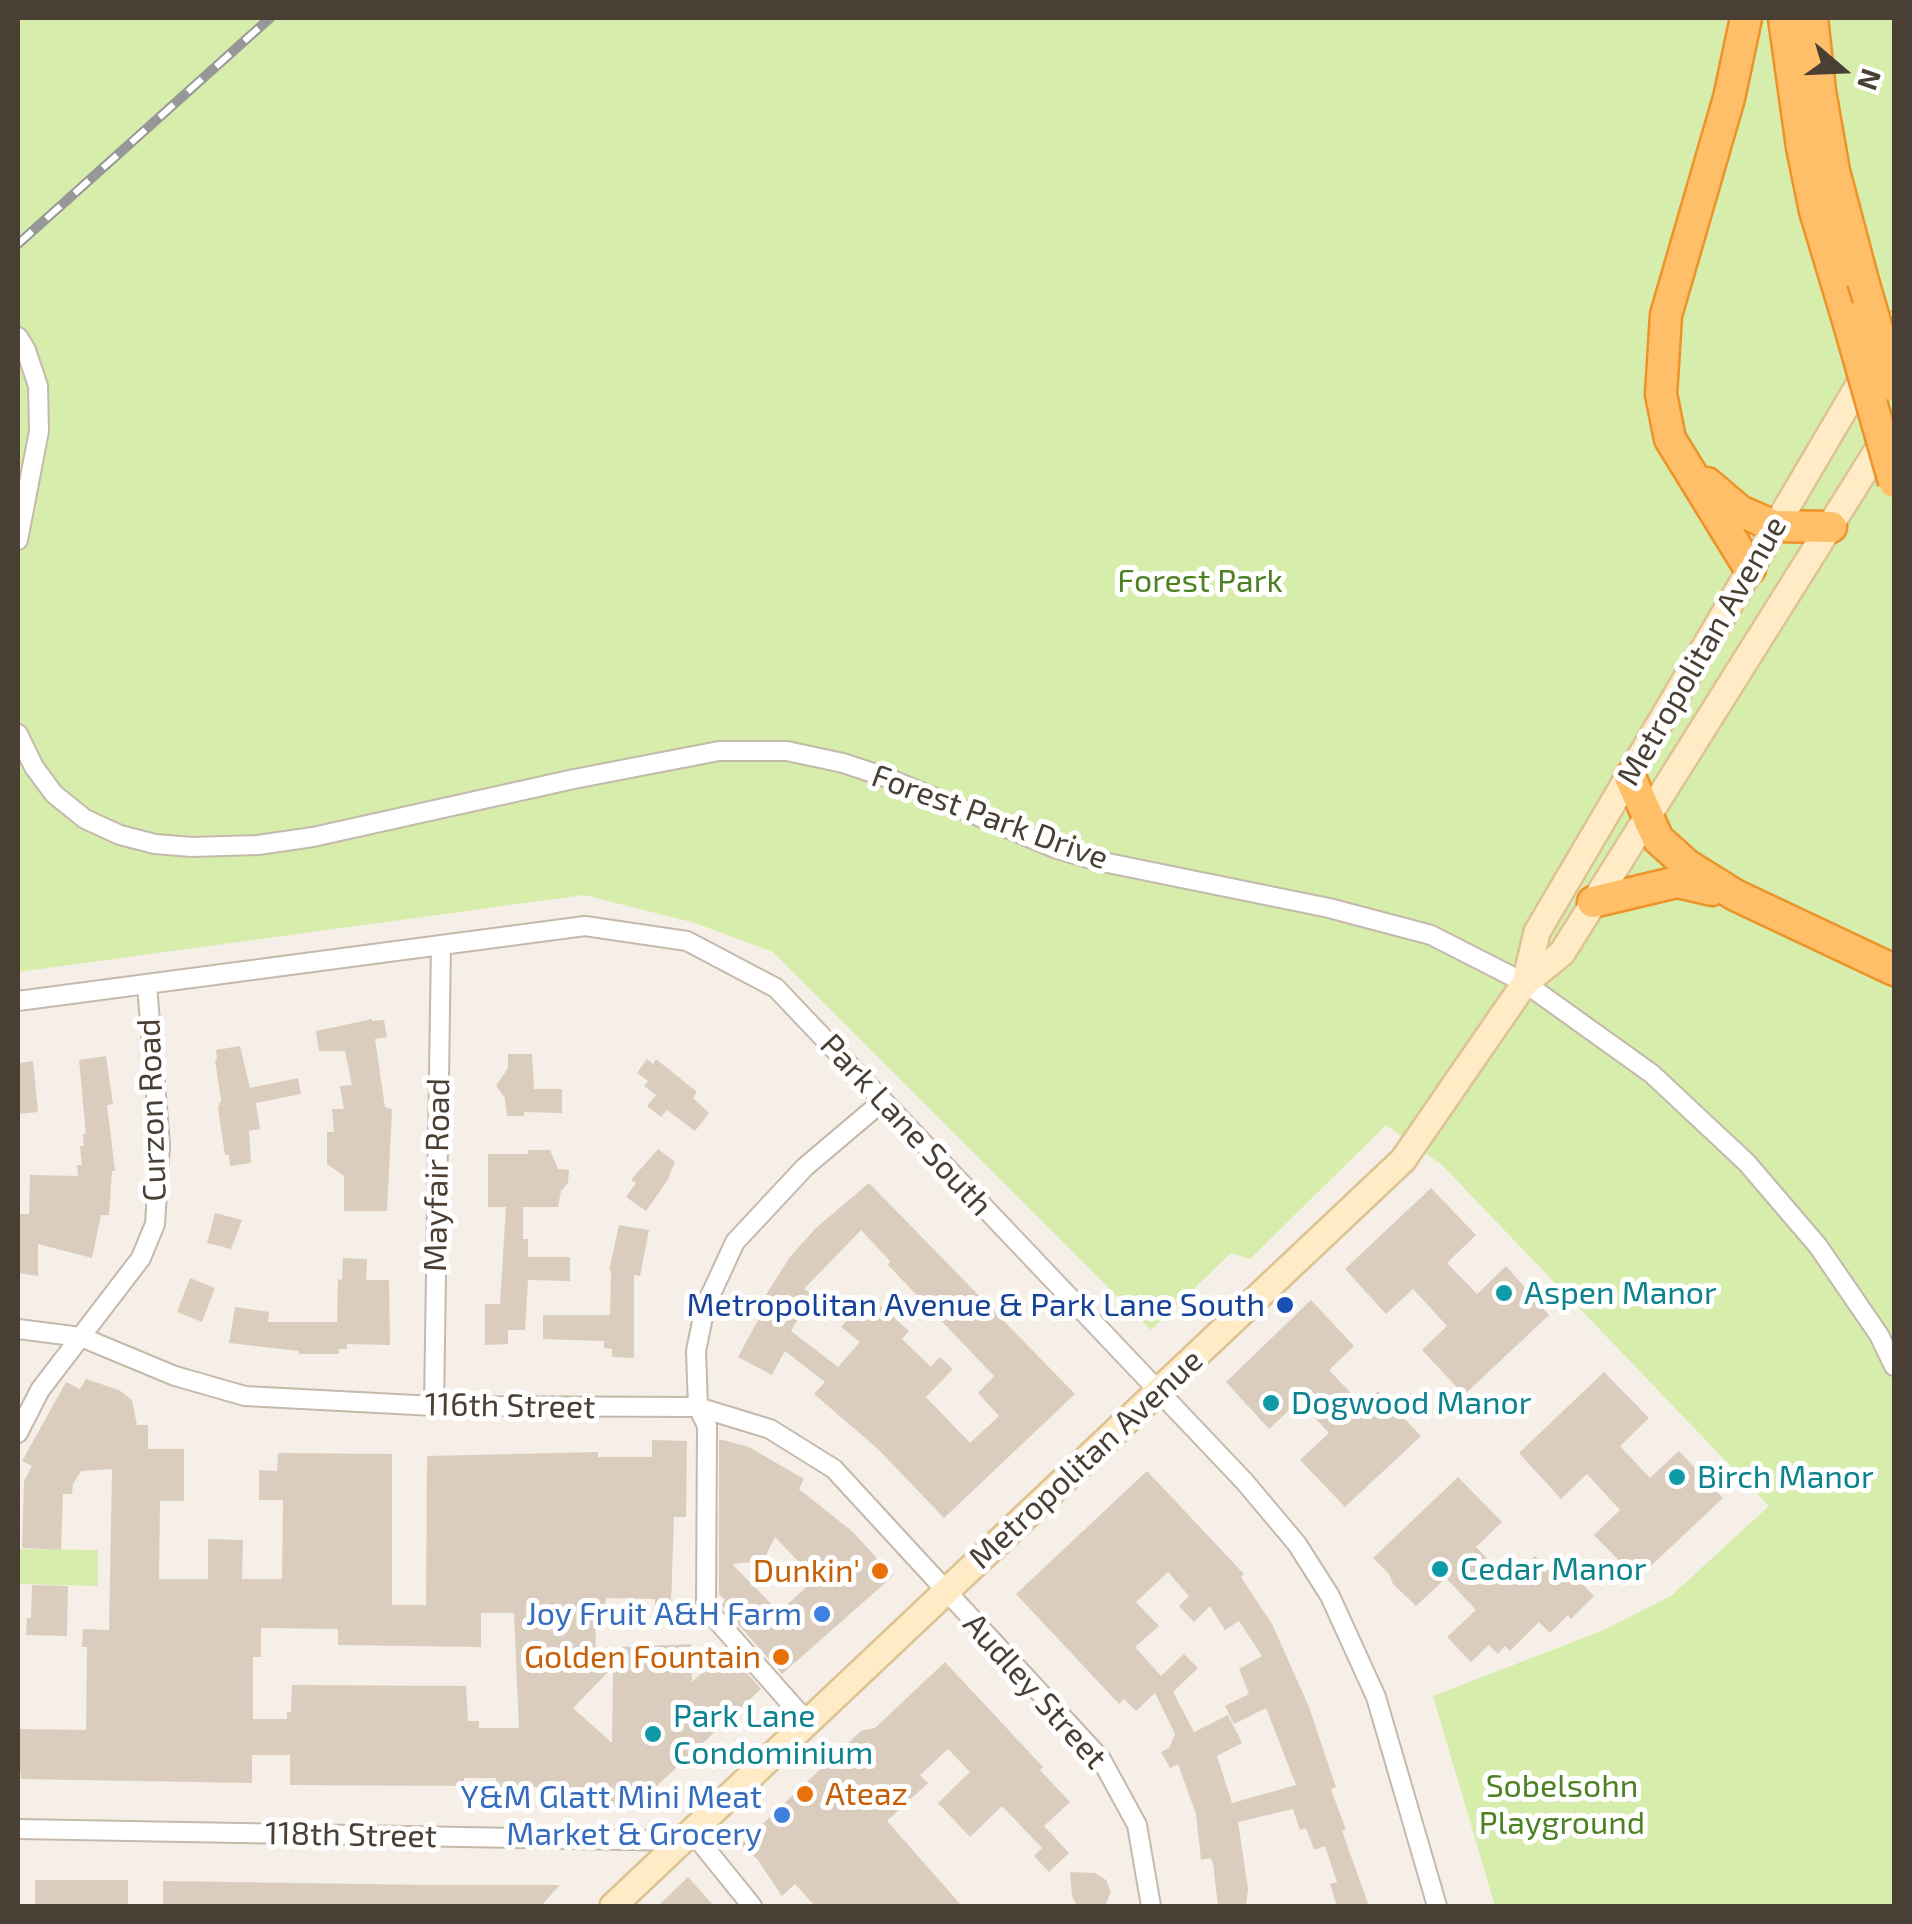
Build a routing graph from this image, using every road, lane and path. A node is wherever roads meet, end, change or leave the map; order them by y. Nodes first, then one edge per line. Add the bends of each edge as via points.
1 (1746, 18) edge
2 (1784, 18) edge
3 (1812, 18) edge
4 (1894, 325) edge
5 (18, 336) edge
6 (1894, 386) edge
7 (1894, 424) edge
8 (1686, 465) junction
9 (1894, 482) edge
10 (1774, 526) junction
11 (1831, 526) junction
12 (18, 540) edge
13 (1750, 569) junction
14 (18, 734) edge
15 (1630, 777) junction
16 (1648, 813) junction
17 (1735, 895) junction
18 (1593, 902) junction
19 (440, 944) junction
20 (1894, 970) edge
21 (1525, 983) junction
22 (147, 985) junction
23 (18, 1001) edge
24 (884, 1101) junction
25 (18, 1328) edge
26 (81, 1337) junction
27 (1894, 1366) edge
28 (1158, 1391) junction
29 (434, 1406) junction
30 (698, 1406) junction
31 (18, 1433) edge
32 (946, 1592) junction
33 (808, 1723) junction
34 (18, 1829) edge
35 (688, 1837) junction
36 (613, 1906) edge
37 (752, 1906) edge
38 (1151, 1906) edge
39 (1437, 1906) edge

1 - 8 highway via 1664,332 1663,412
2 - 9 highway, bridge via 1816,211
3 - 6 highway, bridge via 1834,171
4 - 10 main road, Metropolitan Avenue
5 - 12 street via 38,386 39,431
7 - 11 main road, Metropolitan Avenue
8 - 10 highway via 1740,511
8 - 13 highway
10 - 11 highway
10 - 13 main road, Metropolitan Avenue
11 - 16 main road, Metropolitan Avenue
13 - 15 main road, Metropolitan Avenue
14 - 21 street, Forest Park Drive via 54,794 85,819 155,844 192,846 313,837 718,751 787,751 884,778 1070,853 1431,935
15 - 16 highway
15 - 21 main road, Metropolitan Avenue via 1537,932
16 - 17 highway via 1658,839
16 - 18 main road, Metropolitan Avenue
17 - 18 highway via 1677,882
17 - 20 highway
18 - 21 main road, Metropolitan Avenue via 1562,953
19 - 22 street, Park Lane South
19 - 24 street, Park Lane South via 585,926 686,941 776,988
19 - 29 street, Mayfair Road
21 - 27 street, Forest Park Drive via 1652,1074 1747,1163 1818,1246
21 - 28 main road, Metropolitan Avenue via 1403,1160
22 - 23 street, Park Lane South
22 - 26 street, Curzon Road via 160,1145 155,1224 141,1258
24 - 28 street, Park Lane South
24 - 30 street via 805,1167 735,1242 705,1307 696,1352
25 - 26 street, 116th Street
26 - 29 street, 116th Street via 245,1396
26 - 31 street, Curzon Road via 40,1390
28 - 32 main road, Metropolitan Avenue
28 - 39 street, Park Lane South via 1297,1544 1330,1596 1376,1696
29 - 30 street, 116th Street
30 - 32 street, 116th Street via 770,1429 834,1469
30 - 33 street via 707,1426 706,1608
32 - 33 main road, Metropolitan Avenue
32 - 38 street, Audley Street via 1102,1759 1138,1824
33 - 35 main road, Metropolitan Avenue
34 - 35 street, 118th Street
35 - 36 main road, Metropolitan Avenue
35 - 37 street

